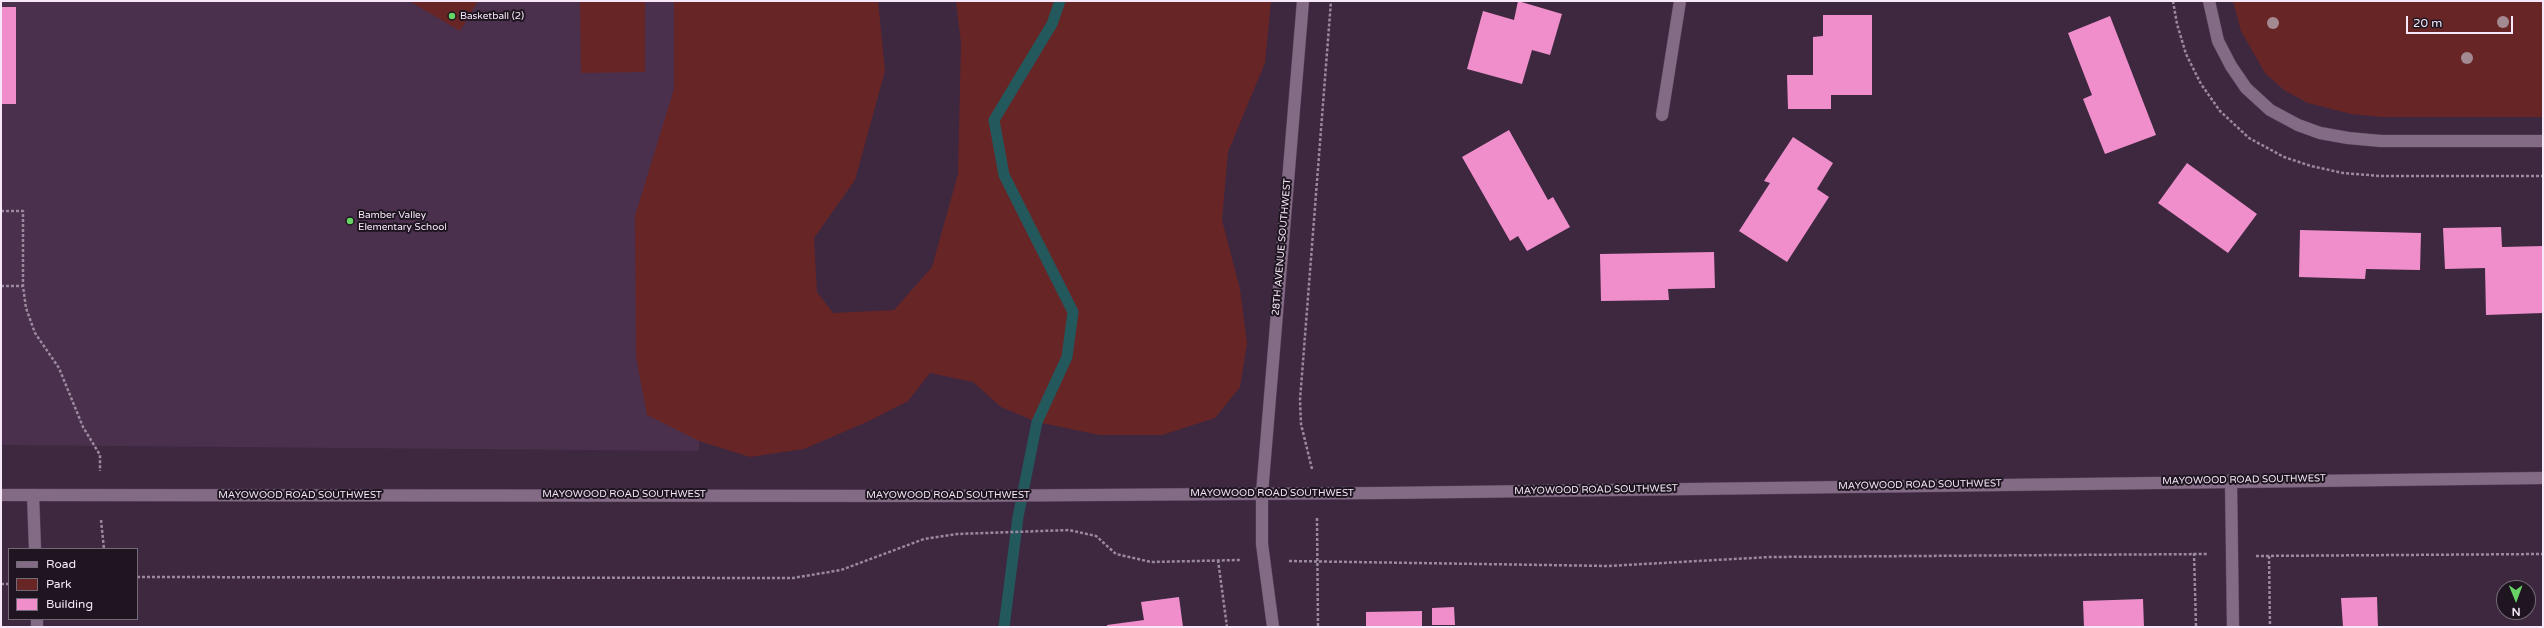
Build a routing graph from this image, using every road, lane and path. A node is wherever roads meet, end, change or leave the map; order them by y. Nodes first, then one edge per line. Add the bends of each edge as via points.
1 (1303, 1) edge
2 (1331, 1) edge
3 (1680, 1) edge
4 (2209, 1) edge
5 (1662, 115) dead end
6 (2543, 141) edge
7 (1, 211) edge
8 (1, 286) edge
9 (23, 286) junction
10 (100, 455) dead end
11 (2543, 478) edge
12 (2231, 480) junction
13 (1262, 493) junction
14 (1317, 493) junction
15 (1, 495) edge
16 (33, 495) junction
17 (35, 548) edge
18 (2543, 554) edge
19 (1318, 562) junction
20 (138, 577) edge
21 (1227, 627) edge
22 (1273, 627) edge
23 (1318, 627) edge
24 (2196, 627) edge
25 (2233, 627) edge
26 (2270, 627) edge

1 - 13 street, 28TH AVENUE SOUTHWEST
2 - 14 path via 1300,400 1300,424 1308,445
3 - 5 street
4 - 6 street via 2218,41 2246,88 2270,110 2298,125 2341,137 2382,141
7 - 9 path via 23,211
8 - 9 path
9 - 10 path via 26,308 35,333 59,368 83,427
11 - 12 street, MAYOWOOD ROAD SOUTHWEST
12 - 14 street, MAYOWOOD ROAD SOUTHWEST
12 - 25 street
13 - 14 street, MAYOWOOD ROAD SOUTHWEST
13 - 16 street, MAYOWOOD ROAD SOUTHWEST via 948,496
13 - 22 street, 28TH AVENUE SOUTHWEST via 1262,544
14 - 19 path
15 - 16 street, MAYOWOOD ROAD SOUTHWEST
16 - 17 street
18 - 26 path via 2269,556
19 - 23 path
19 - 24 path via 1608,566 1770,557 2194,553
20 - 21 path via 793,578 841,570 924,539 957,534 1068,530 1096,536 1116,554 1151,562 1218,560

